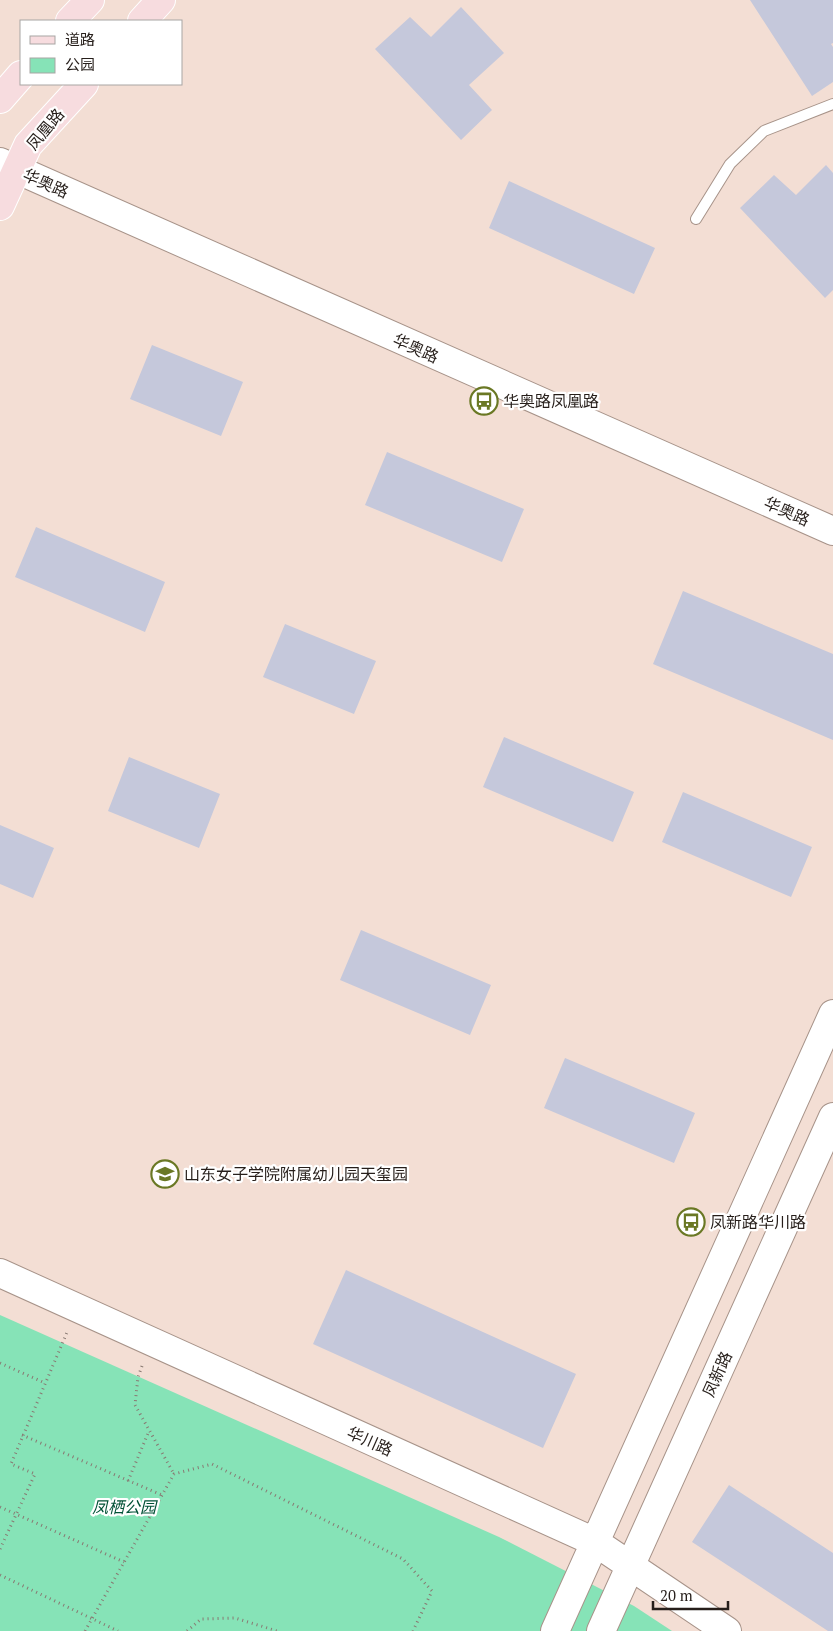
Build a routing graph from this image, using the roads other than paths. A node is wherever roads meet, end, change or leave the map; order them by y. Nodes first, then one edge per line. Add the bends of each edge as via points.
1 (90, 0) edge
2 (161, 0) edge
3 (71, 20) edge
4 (143, 20) edge
5 (20, 76) edge
6 (83, 85) edge
7 (0, 99) edge
8 (833, 104) edge
9 (8, 166) edge
10 (0, 206) edge
11 (696, 219) dead end
12 (833, 531) edge
13 (833, 1014) edge
14 (833, 1117) edge
15 (0, 1273) edge
16 (595, 1542) junction
17 (631, 1566) junction
18 (555, 1631) edge
19 (601, 1631) edge
20 (727, 1631) edge

1 - 3 main road
2 - 4 main road
5 - 7 main road
6 - 9 main road, 凤凰路
8 - 11 lane via 764,131 730,164
9 - 10 main road, 凤凰路
9 - 12 street, 华奥路
13 - 16 street
14 - 17 street, 凤新路
15 - 16 street, 华川路
16 - 17 street, 华川路
16 - 18 street
17 - 19 street, 凤新路
17 - 20 street, 华川路

